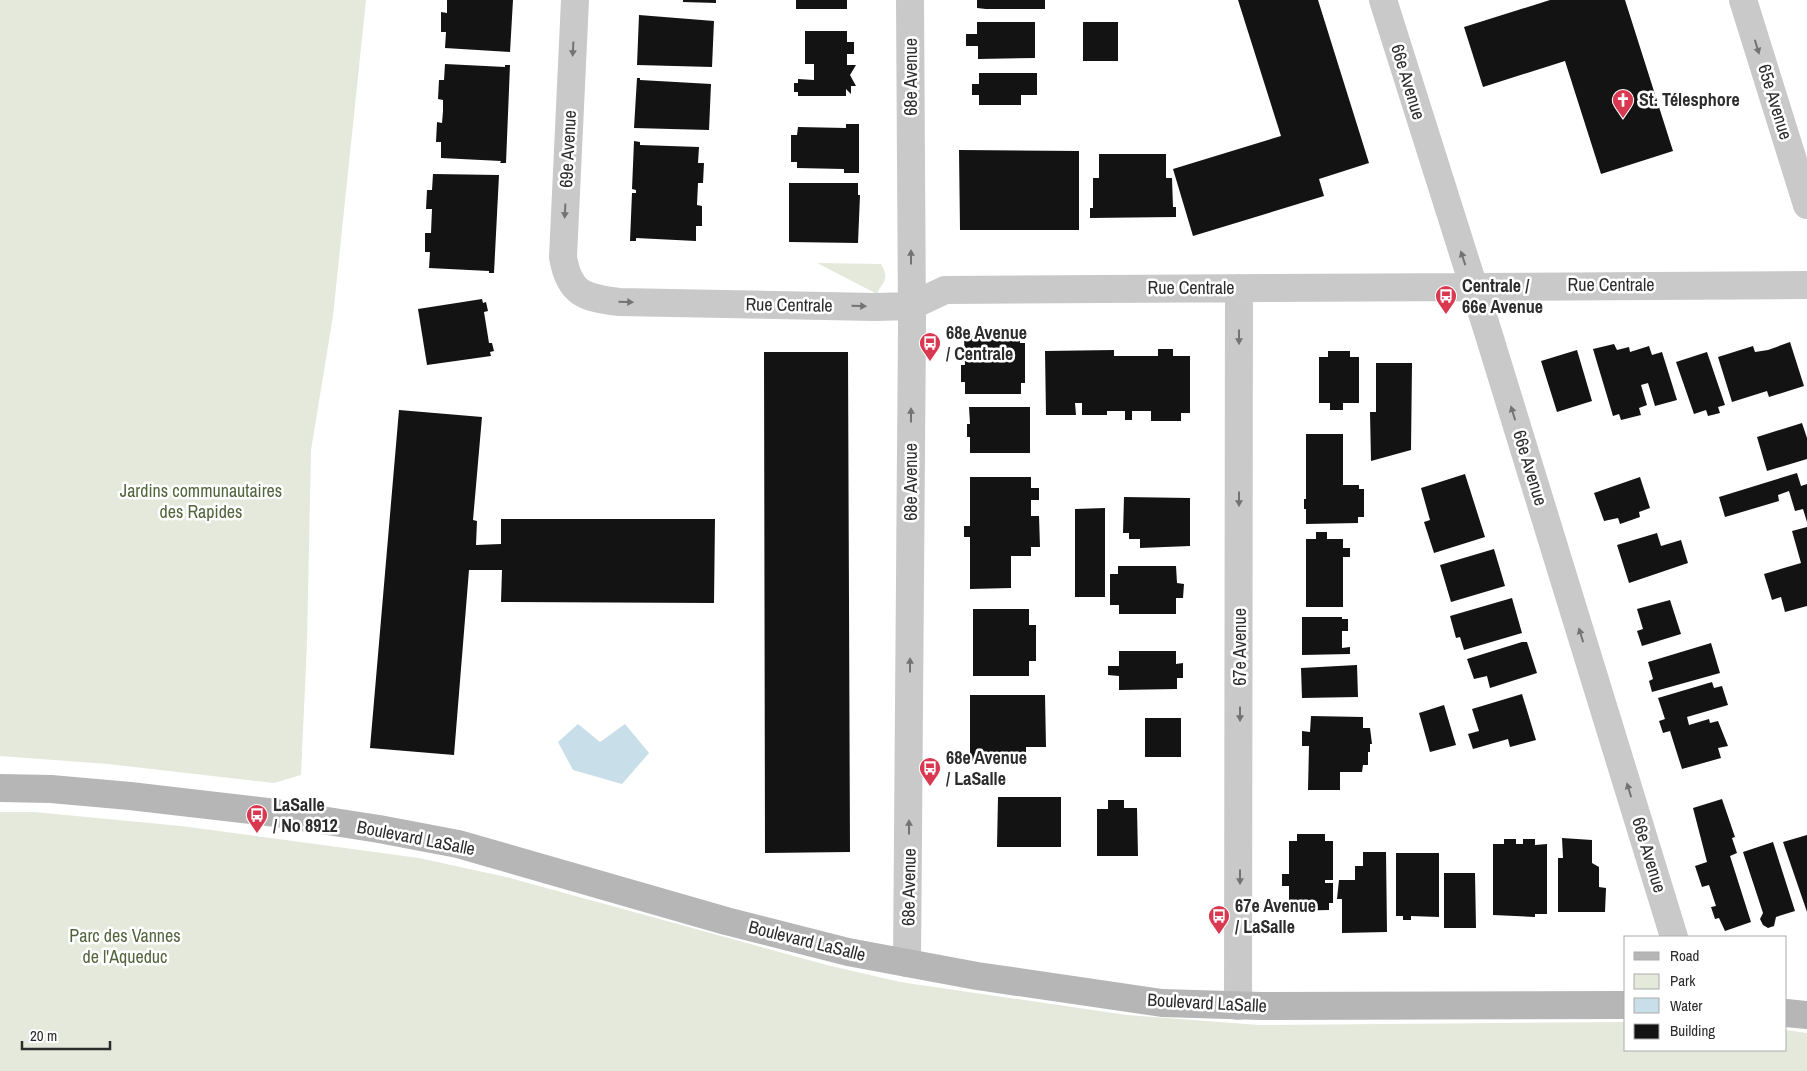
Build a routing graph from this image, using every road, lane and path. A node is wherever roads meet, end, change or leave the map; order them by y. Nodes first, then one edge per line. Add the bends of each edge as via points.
1 (575, 0) edge
2 (910, 0) edge
3 (1383, 0) edge
4 (1743, 0) edge
5 (1807, 205) edge
6 (1807, 285) edge
7 (1473, 287) junction
8 (1239, 288) junction
9 (580, 292) joint
10 (911, 306) junction
11 (0, 788) edge
12 (1674, 936) edge
13 (907, 963) junction
14 (1624, 1005) edge
15 (1238, 1006) junction
16 (1787, 1012) edge
17 (1807, 1015) edge

1 -> 9 street, 69e Avenue via 563,257 571,284
10 -> 2 street, 68e Avenue
7 -> 3 street, 66e Avenue
4 -> 5 street, 65e Avenue
6 - 7 street, Rue Centrale
7 - 8 street, Rue Centrale
12 -> 7 street, 66e Avenue
8 - 10 street, Rue Centrale via 945,290
8 -> 15 street, 67e Avenue
9 -> 10 street, Rue Centrale via 594,299 619,302
13 -> 10 street, 68e Avenue
11 - 13 main road, Boulevard LaSalle via 51,789 276,813 439,840 726,920 848,952
13 - 15 main road, Boulevard LaSalle via 1162,1003
14 - 15 main road, Boulevard LaSalle
16 - 17 main road

